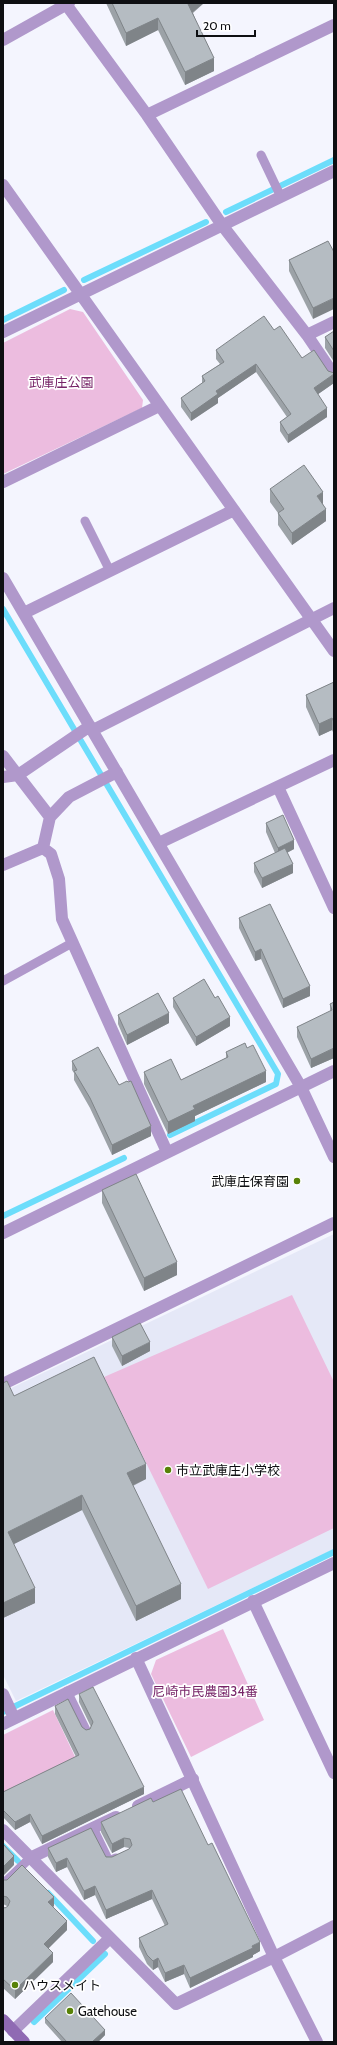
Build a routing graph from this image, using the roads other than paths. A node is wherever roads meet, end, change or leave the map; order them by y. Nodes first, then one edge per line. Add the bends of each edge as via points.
1 (67, 3) edge
2 (334, 26) edge
3 (3, 40) edge
4 (147, 115) junction
5 (261, 155) dead end
6 (334, 171) edge
7 (3, 185) edge
8 (280, 194) junction
9 (222, 225) junction
10 (80, 295) junction
11 (334, 322) edge
12 (3, 332) edge
13 (307, 335) junction
14 (334, 375) edge
15 (159, 406) junction
16 (3, 482) edge
17 (234, 510) junction
18 (85, 521) dead end
19 (110, 571) junction
20 (3, 578) edge
21 (334, 608) edge
22 (24, 613) junction
23 (311, 618) junction
24 (334, 651) edge
25 (84, 732) junction
26 (3, 756) edge
27 (334, 760) edge
28 (113, 774) junction
29 (18, 776) junction
30 (3, 778) edge
31 (278, 787) junction
32 (50, 816) junction
33 (159, 843) junction
34 (43, 848) junction
35 (3, 865) edge
36 (334, 908) edge
37 (72, 943) junction
38 (3, 981) edge
39 (334, 1071) edge
40 (301, 1087) junction
41 (167, 1152) junction
42 (334, 1157) edge
43 (334, 1223) edge
44 (3, 1233) edge
45 (3, 1384) edge
46 (334, 1563) edge
47 (253, 1601) junction
48 (136, 1658) junction
49 (67, 1691) junction
50 (9, 1708) edge
51 (3, 1724) edge
52 (87, 1732) edge
53 (334, 1772) edge
54 (193, 1779) junction
55 (93, 1828) junction
56 (3, 1830) edge
57 (126, 1853) edge
58 (30, 1858) junction
59 (3, 1884) edge
60 (334, 1926) edge
61 (110, 1938) junction
62 (274, 1958) junction
63 (3, 2020) edge
64 (13, 2031) junction
65 (24, 2042) edge
66 (317, 2042) edge

1 - 3 street
1 - 4 street
2 - 4 street
4 - 9 street
5 - 8 lane
6 - 8 street
7 - 10 street
8 - 9 street
9 - 10 street
9 - 13 street
10 - 12 street
10 - 15 street
11 - 13 street
13 - 14 street
15 - 16 street
15 - 17 street
17 - 19 street
17 - 23 street
18 - 19 lane
19 - 22 street
20 - 22 street
21 - 23 street
22 - 25 street
23 - 24 street
23 - 25 street
25 - 28 street
25 - 29 street
26 - 29 street
27 - 31 street
28 - 32 street via 69,797
28 - 33 street
29 - 30 street
29 - 32 street
31 - 33 street
31 - 36 street
32 - 34 street
33 - 40 street
34 - 35 street
34 - 37 street via 52,854 59,878 62,919
37 - 38 lane
37 - 41 street
39 - 40 street
40 - 41 street
40 - 42 street
41 - 44 street
43 - 45 street
46 - 47 street
47 - 48 street
47 - 53 street
48 - 49 street
48 - 54 street
49 - 50 street
49 - 52 lane
50 - 51 street
54 - 55 street
54 - 62 street
55 - 57 lane via 109,1861
55 - 58 street
56 - 58 street
58 - 59 lane
58 - 61 street
60 - 62 street
61 - 62 street via 176,2004
61 - 64 street
62 - 66 street
63 - 64 main road
64 - 65 main road

